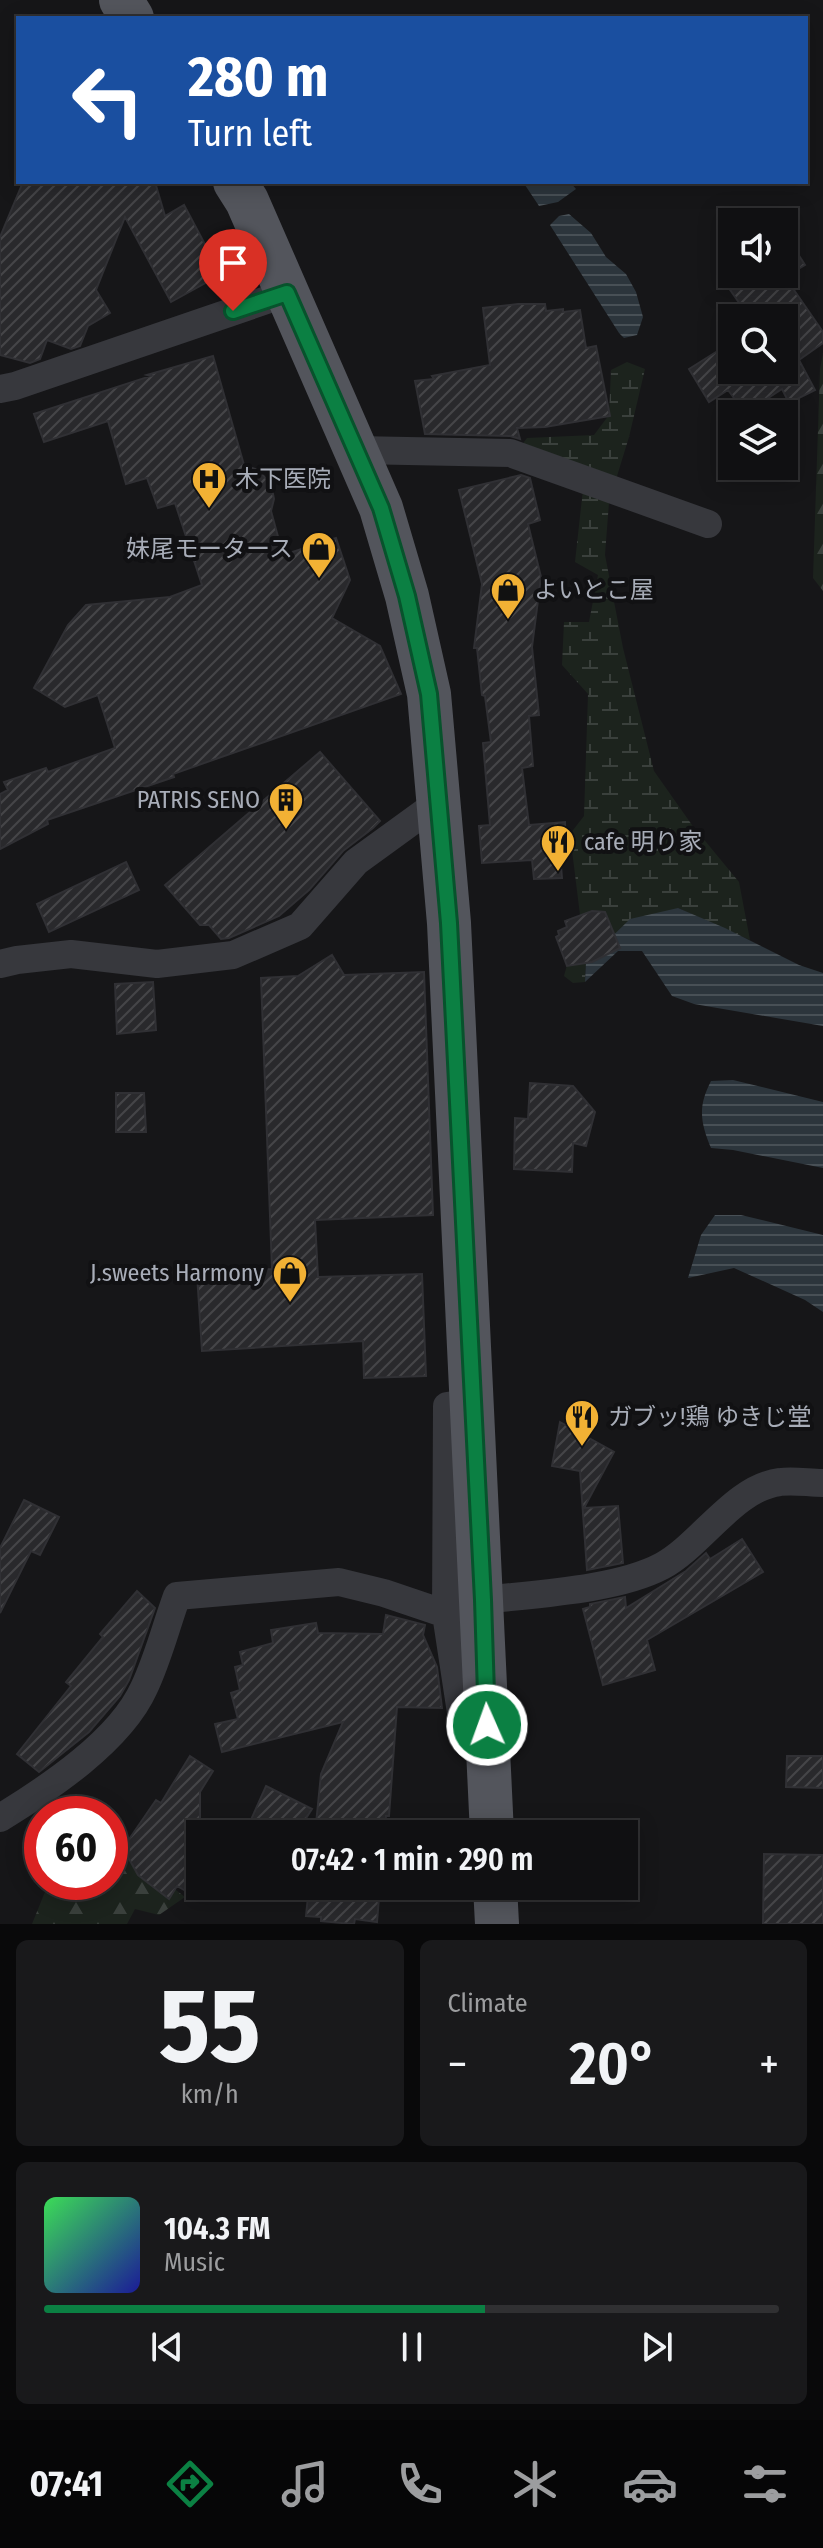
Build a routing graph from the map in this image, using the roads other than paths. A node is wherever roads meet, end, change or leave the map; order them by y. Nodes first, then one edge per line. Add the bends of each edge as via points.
1 (236, 184) edge
2 (287, 293) junction
3 (0, 389) edge
4 (356, 450) junction
5 (708, 524) dead end
6 (440, 801) junction
7 (0, 964) edge
8 (823, 1483) edge
9 (464, 1607) junction
10 (0, 1818) edge
11 (491, 1820) edge
12 (496, 1900) edge
13 (497, 1924) edge

1 - 2 main road
2 - 3 street
2 - 4 main road
4 - 5 street via 510,453
4 - 6 main road via 381,508 407,596 429,694
6 - 7 street via 356,862 300,926 233,955 157,964 71,954
6 - 9 main road via 473,1402
8 - 9 street via 779,1482 754,1490 664,1565 635,1577
9 - 10 street via 339,1582 177,1596 145,1688 130,1713 95,1749
9 - 11 main road via 487,1725
12 - 13 main road

